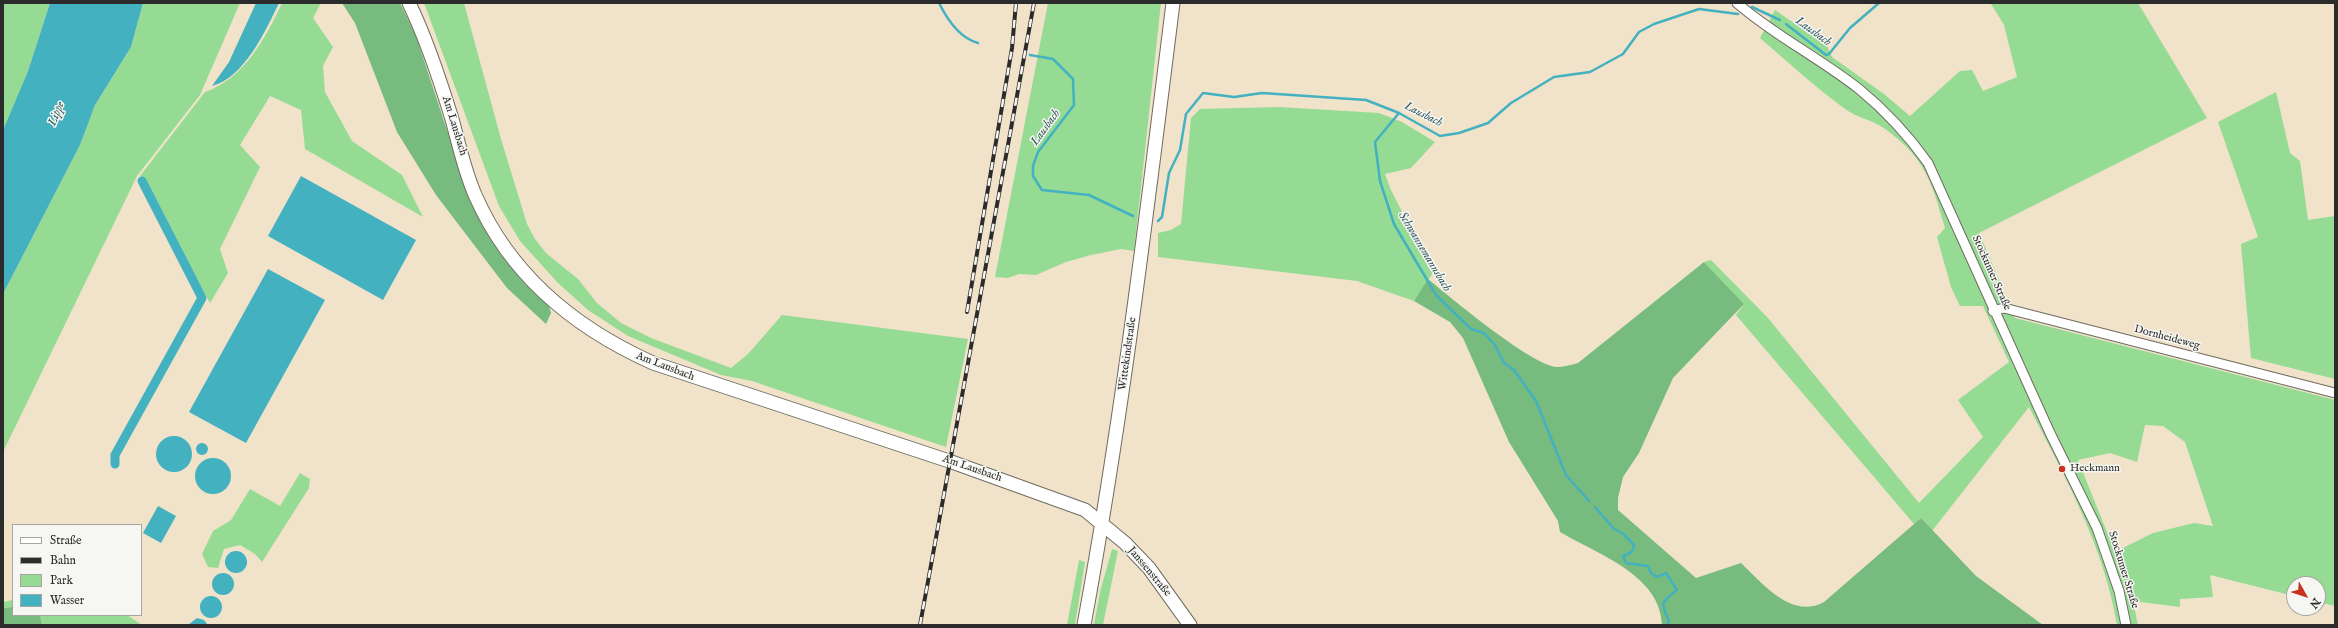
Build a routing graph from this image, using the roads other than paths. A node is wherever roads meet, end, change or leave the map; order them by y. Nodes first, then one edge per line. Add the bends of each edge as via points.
1 (408, 3) edge
2 (1173, 3) edge
3 (1737, 3) edge
4 (1993, 310) junction
5 (2335, 393) edge
6 (1103, 524) junction
7 (1084, 625) edge
8 (1190, 625) edge
9 (2126, 625) edge

1 - 6 main road, Am Lausbach via 437,74 476,197 512,256 568,315 612,344 653,363 1071,503 1086,510
2 - 6 main road, Wittekindstraße
3 - 4 street, Stockumer Straße via 1858,89 1906,133 1928,163 1937,181
4 - 5 street, Dornheideweg via 2004,308
4 - 9 street, Stockumer Straße via 2097,528 2119,591
6 - 7 main road, Wittekindstraße
6 - 8 main road, Janssenstraße via 1149,568

